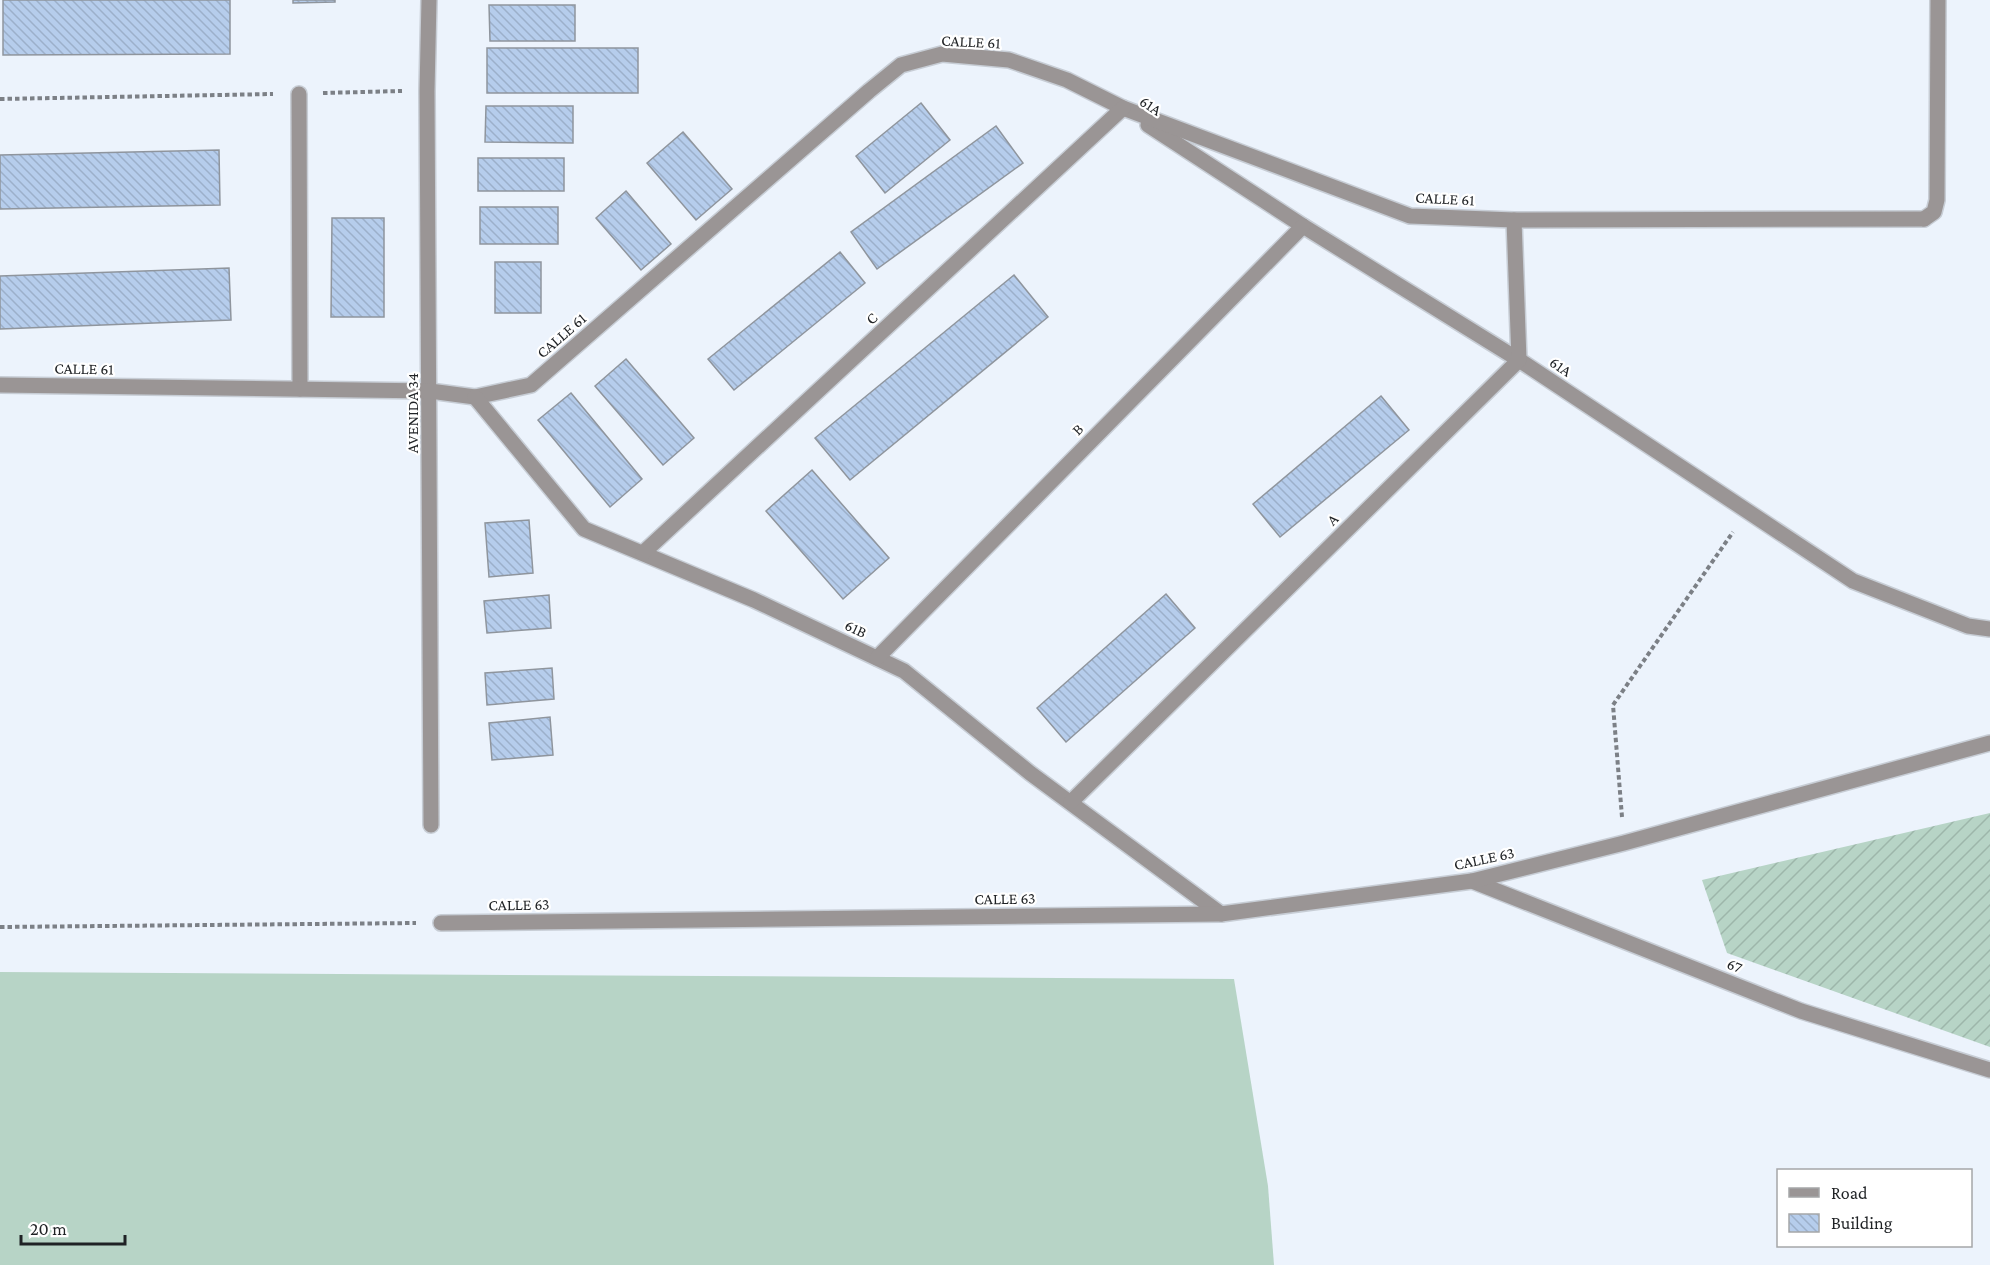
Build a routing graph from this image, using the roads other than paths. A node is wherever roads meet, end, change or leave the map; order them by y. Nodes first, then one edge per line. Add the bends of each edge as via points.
1 (429, 0) edge
2 (1938, 0) edge
3 (299, 94) road end
4 (1123, 108) junction
5 (1514, 220) junction
6 (1303, 226) junction
7 (1519, 360) junction
8 (0, 386) edge
9 (300, 389) junction
10 (430, 391) junction
11 (475, 397) junction
12 (643, 553) junction
13 (1990, 629) edge
14 (877, 658) junction
15 (1990, 743) edge
16 (1071, 802) junction
17 (431, 825) dead end
18 (1472, 881) junction
19 (1221, 914) junction
20 (441, 923) road end
21 (1990, 1070) edge

1 - 10 street, AVENIDA 34
2 - 5 street, CALLE 61 via 1937,200 1934,212 1924,219
3 - 9 street
4 - 5 street, CALLE 61 via 1410,216
4 - 6 street, 61A
4 - 11 street, CALLE 61 via 1067,80 1009,60 942,54 901,65 531,385
4 - 12 street, C
5 - 7 street
6 - 7 street, 61A
6 - 14 street, B
7 - 13 street, 61A via 1853,581 1968,626
7 - 16 street, A
8 - 9 street, CALLE 61
9 - 10 street, CALLE 61
10 - 11 street, CALLE 61
10 - 17 street, AVENIDA 34
11 - 12 street, 61B via 584,529
12 - 14 street, 61B
14 - 16 street, 61B via 904,671
15 - 18 street, CALLE 63
16 - 19 street, 61B
18 - 19 street, CALLE 63
18 - 21 street, 67 via 1801,1011
19 - 20 street, CALLE 63

